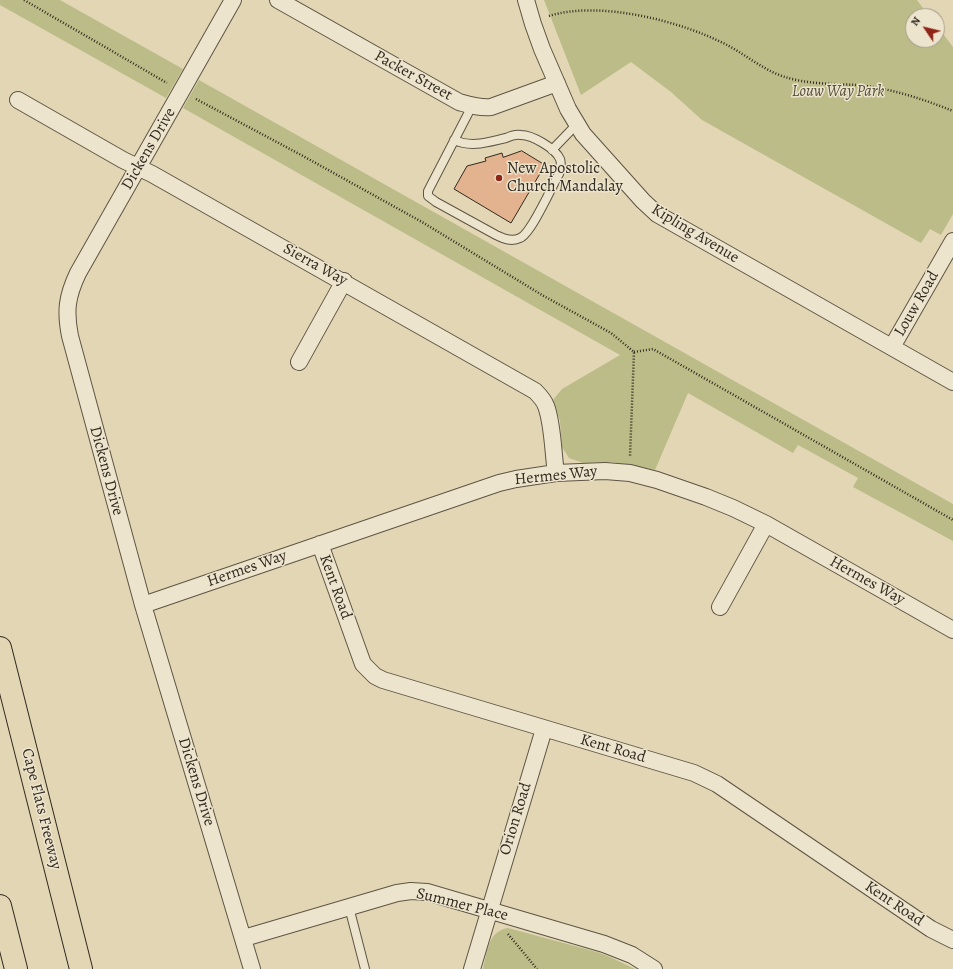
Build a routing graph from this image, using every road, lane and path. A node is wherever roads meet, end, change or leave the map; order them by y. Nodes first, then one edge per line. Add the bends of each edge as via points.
1 (24, 0) edge
2 (233, 0) edge
3 (278, 0) edge
4 (526, 0) edge
5 (533, 24) junction
6 (557, 83) junction
7 (182, 91) junction
8 (18, 100) dead end
9 (472, 106) junction
10 (953, 111) edge
11 (578, 124) junction
12 (454, 140) junction
13 (552, 150) junction
14 (138, 167) junction
15 (953, 241) edge
16 (344, 281) junction
17 (892, 347) junction
18 (634, 352) junction
19 (299, 362) dead end
20 (953, 382) edge
21 (556, 473) junction
22 (630, 473) junction
23 (953, 520) edge
24 (766, 524) junction
25 (320, 544) junction
26 (143, 605) junction
27 (720, 607) dead end
28 (953, 630) edge
29 (0, 648) edge
30 (544, 729) junction
31 (0, 906) edge
32 (349, 907) junction
33 (489, 910) junction
34 (244, 938) junction
35 (953, 940) edge
36 (16, 969) edge
37 (81, 969) edge
38 (252, 969) edge
39 (365, 969) edge
40 (472, 969) edge
41 (537, 969) edge
42 (654, 969) edge

1 - 7 path
2 - 7 street, Dickens Drive
3 - 9 street, Packer Street via 458,102
4 - 5 street, Kipling Avenue
5 - 6 street, Kipling Avenue
5 - 10 path via 545,17 574,10 615,11 665,21 726,44 771,72 786,78 901,93
6 - 9 street, Packer Street via 491,107
6 - 11 street, Kipling Avenue via 568,109
7 - 14 street, Dickens Drive
7 - 18 path via 422,222 542,295 611,333
8 - 14 street, Sierra Way
9 - 12 lane
11 - 13 lane
11 - 17 street, Kipling Avenue via 583,134 657,214
12 - 13 lane via 479,144 520,134 529,136
12 - 13 lane via 428,191 428,196 496,235 514,240 522,238 529,230 559,174 560,160
14 - 16 street, Sierra Way
14 - 26 street, Dickens Drive via 78,274 67,305 67,319
15 - 17 street, Louw Road
16 - 19 street
16 - 21 street, Sierra Way via 535,391 546,405 549,416
17 - 20 street, Kipling Avenue
18 - 22 path
18 - 23 path via 653,349
21 - 22 street, Hermes Way
21 - 25 street, Hermes Way via 499,483
22 - 24 street, Hermes Way via 706,497
24 - 27 street
24 - 28 street, Hermes Way
25 - 26 street, Hermes Way
25 - 30 street, Kent Road via 363,664 375,676
26 - 34 street, Dickens Drive
29 - 37 highway, Cape Flats Freeway
30 - 33 street, Orion Road
30 - 35 street, Kent Road via 705,777 931,929
31 - 36 highway
32 - 33 street, Summer Place via 412,891 427,892
32 - 34 street, Summer Place
32 - 39 lane
33 - 40 street, Orion Road
33 - 41 path
33 - 42 street, Summer Place via 604,944 632,955
34 - 38 street, Dickens Drive

